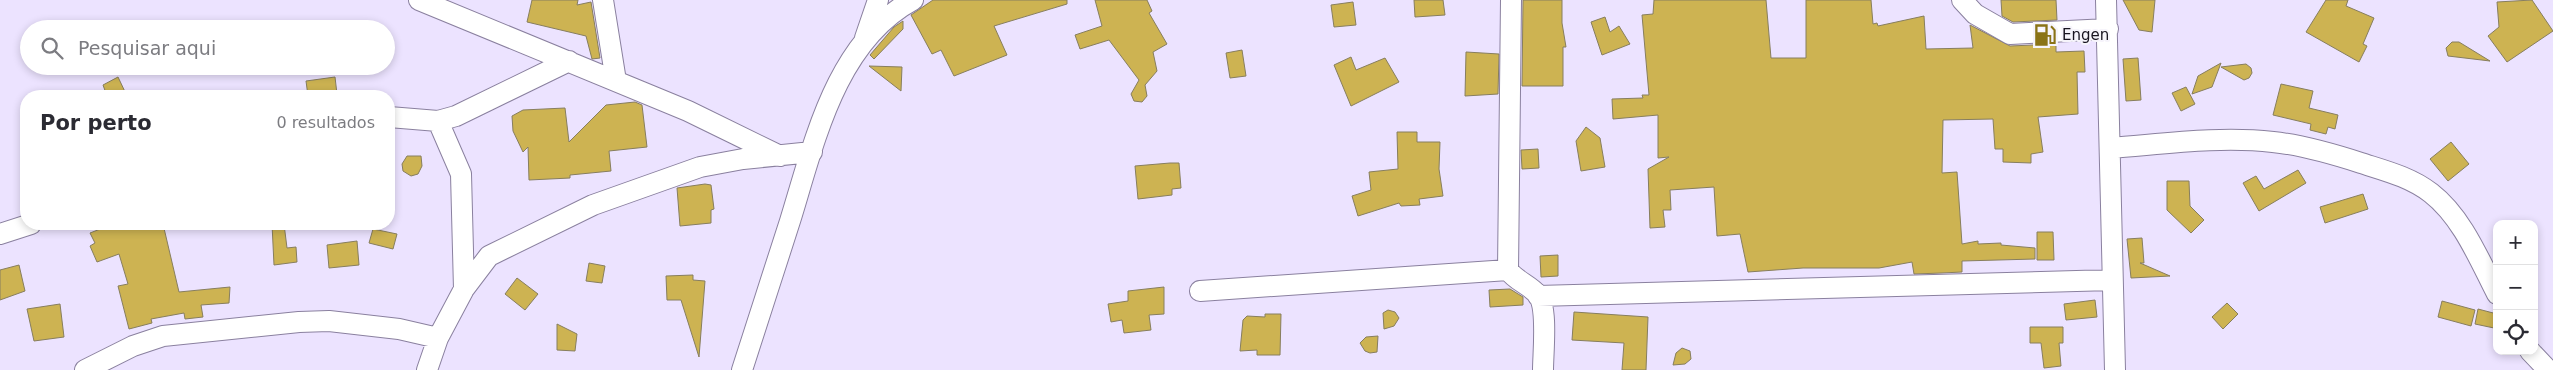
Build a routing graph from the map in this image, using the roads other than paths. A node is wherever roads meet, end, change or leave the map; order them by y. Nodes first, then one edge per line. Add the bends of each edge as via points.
1 (419, 0) edge
2 (603, 0) edge
3 (878, 0) edge
4 (913, 0) edge
5 (1511, 0) edge
6 (1962, 0) edge
7 (2106, 0) edge
8 (2108, 29) junction
9 (863, 42) junction
10 (569, 61) junction
11 (616, 81) junction
12 (395, 117) edge
13 (438, 121) junction
14 (2110, 148) junction
15 (812, 152) junction
16 (781, 156) junction
17 (20, 228) edge
18 (0, 234) edge
19 (1508, 270) junction
20 (2112, 280) junction
21 (2493, 286) edge
22 (464, 289) junction
23 (1200, 291) dead end
24 (1538, 296) junction
25 (438, 338) junction
26 (2534, 355) edge
27 (85, 370) edge
28 (427, 370) edge
29 (742, 370) edge
30 (1543, 370) edge
31 (2116, 370) edge
32 (2548, 370) edge

1 - 10 street
2 - 11 street
3 - 9 street
4 - 9 street via 900,7
5 - 19 street
6 - 8 street via 1974,14 2010,34
7 - 8 street
8 - 14 street
9 - 15 street via 835,89
10 - 11 street
10 - 13 street via 456,116
11 - 16 street
12 - 13 street
13 - 22 street via 461,174
14 - 20 street
14 - 21 street via 2222,140 2274,142 2326,152 2404,177 2431,193 2451,212
15 - 16 street
15 - 29 street
16 - 22 street via 700,167 593,205 489,256
17 - 18 street
19 - 23 street
19 - 24 street
20 - 24 street
20 - 31 street
22 - 25 street
24 - 30 street via 1543,314
25 - 27 street via 399,329 330,321 299,322 163,336 133,346
25 - 28 street
26 - 32 street

